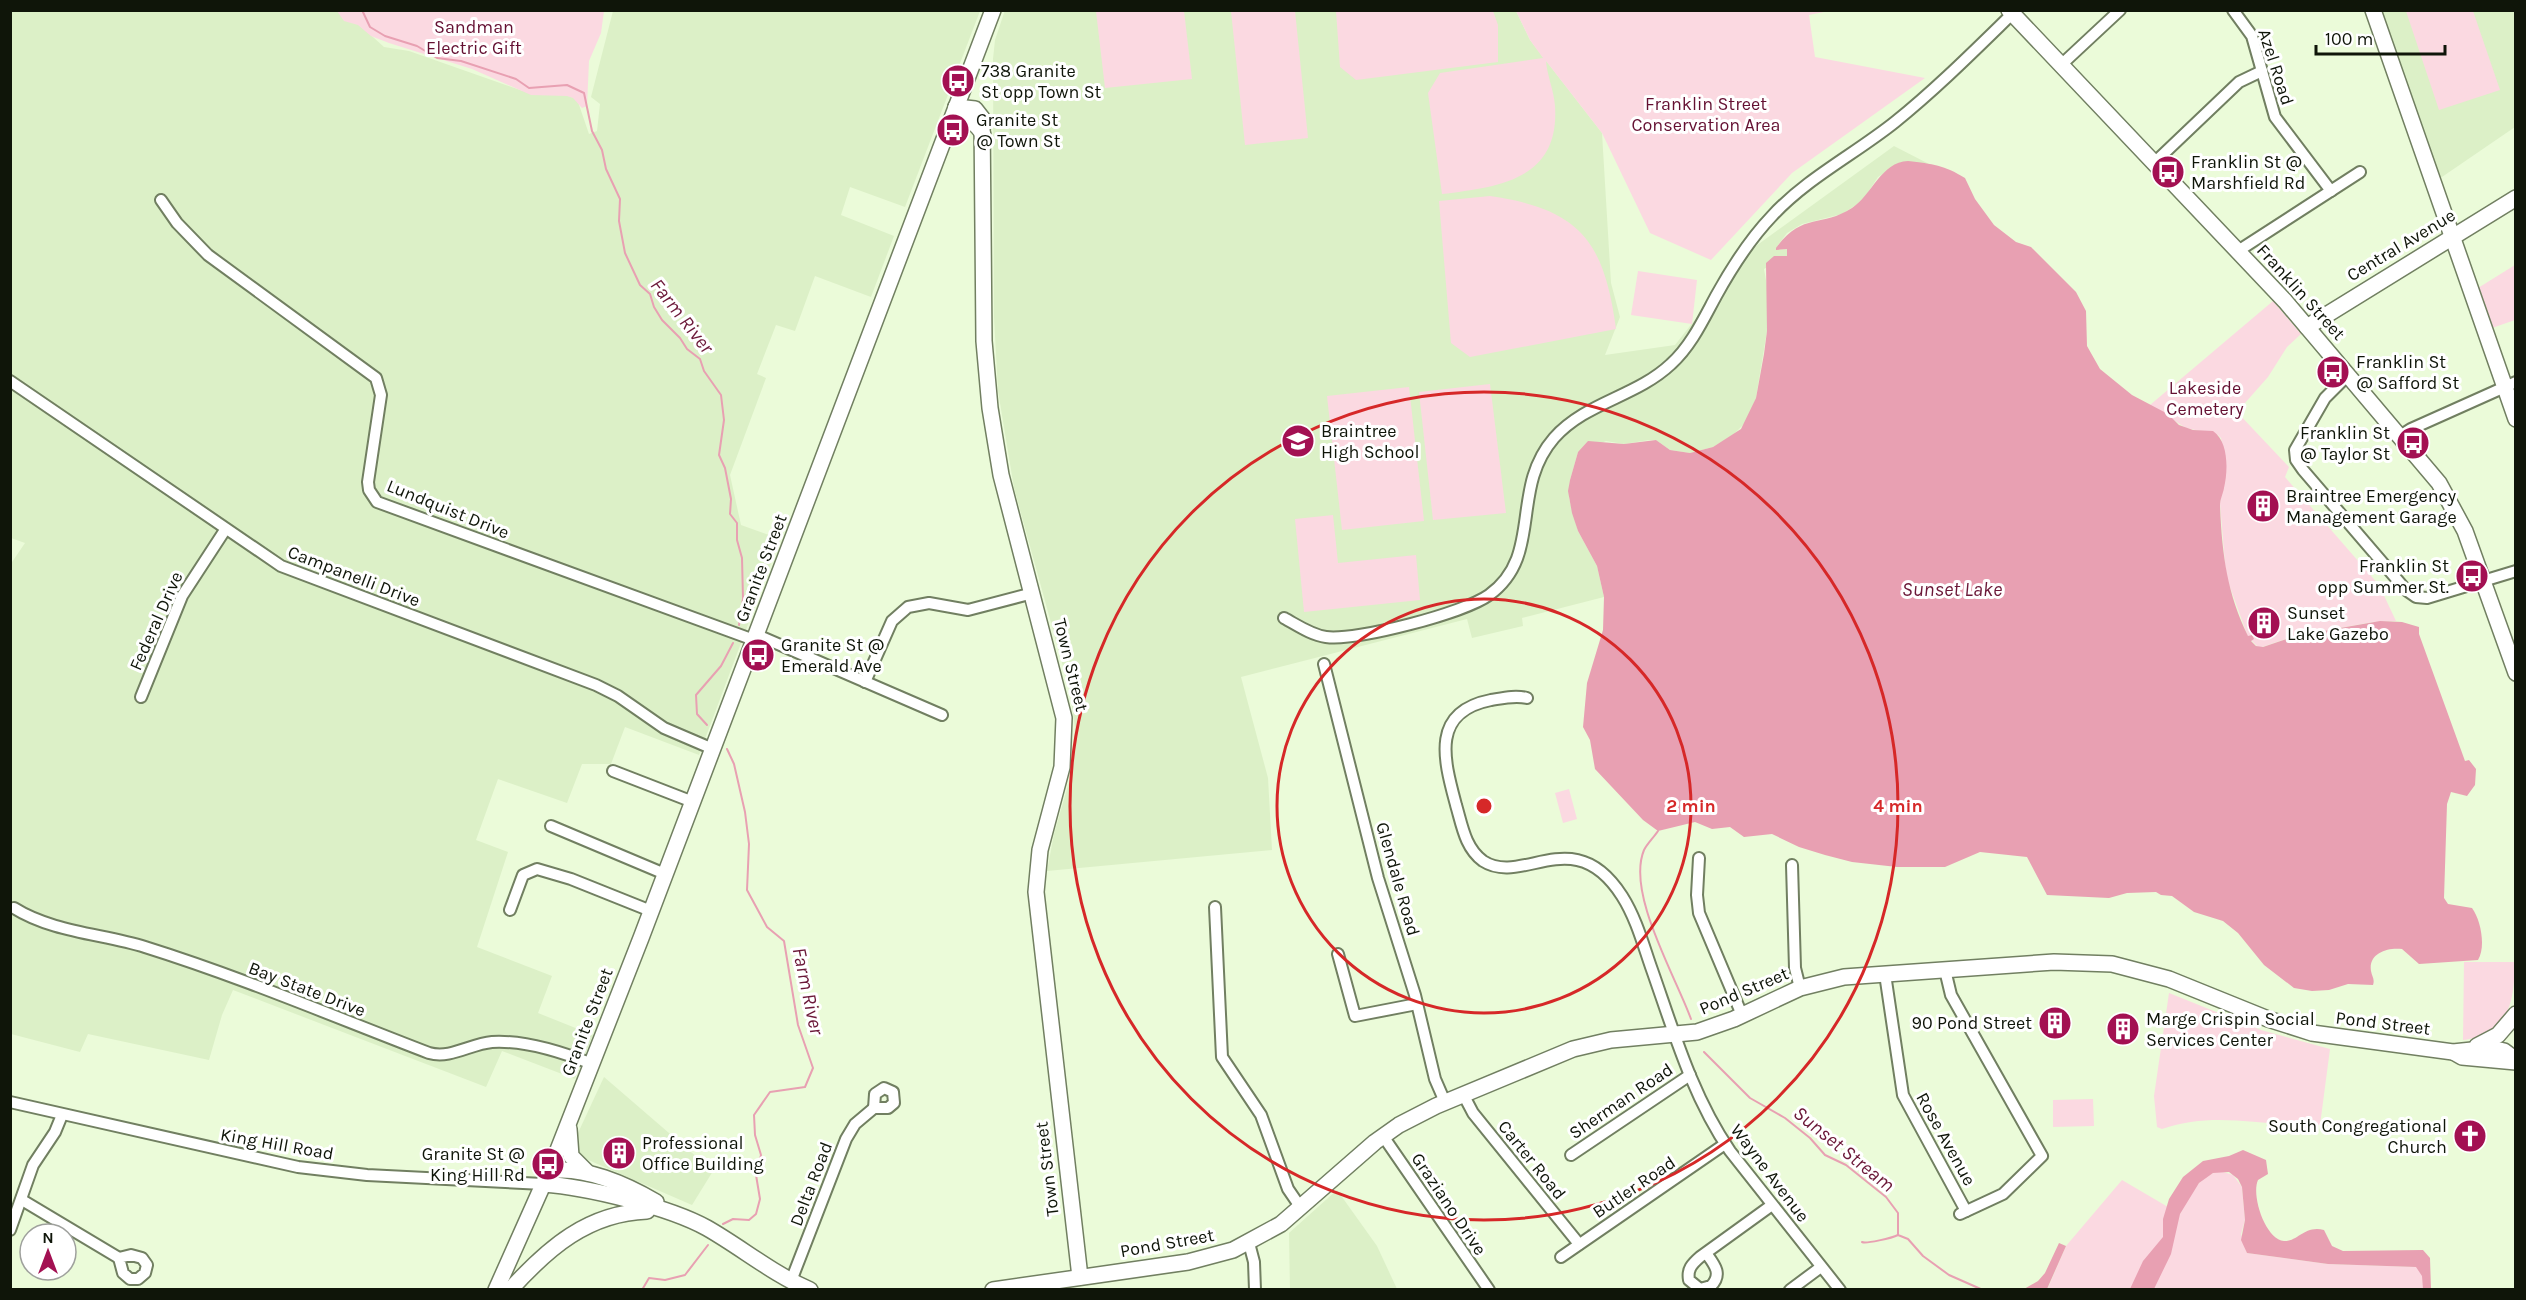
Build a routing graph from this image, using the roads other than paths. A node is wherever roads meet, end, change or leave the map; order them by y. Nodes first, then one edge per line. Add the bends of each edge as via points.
1 (993, 10) edge
2 (2120, 10) edge
3 (2233, 10) edge
4 (2373, 10) edge
5 (2011, 12) edge
6 (2061, 65) junction
7 (2262, 71) junction
8 (956, 107) junction
9 (2154, 163) junction
10 (2360, 172) dead end
11 (2331, 191) junction
12 (2516, 198) edge
13 (161, 200) dead end
14 (2451, 237) junction
15 (2238, 251) junction
16 (2307, 327) junction
17 (2348, 375) junction
18 (10, 381) edge
19 (2510, 384) edge
20 (2516, 419) edge
21 (2400, 436) junction
22 (225, 530) junction
23 (2516, 571) edge
24 (2484, 581) junction
25 (1033, 593) junction
26 (1284, 618) dead end
27 (756, 638) junction
28 (1324, 664) dead end
29 (2516, 673) edge
30 (865, 682) junction
31 (141, 697) dead end
32 (1527, 698) dead end
33 (942, 716) dead end
34 (713, 749) junction
35 (613, 771) dead end
36 (693, 802) junction
37 (551, 825) dead end
38 (1699, 858) dead end
39 (1792, 865) dead end
40 (665, 874) junction
41 (1215, 907) dead end
42 (14, 908) dead end
43 (510, 910) dead end
44 (651, 911) junction
45 (1338, 954) dead end
46 (1945, 970) junction
47 (1885, 974) junction
48 (1800, 988) junction
49 (1418, 1004) junction
50 (2516, 1014) edge
51 (1742, 1016) junction
52 (1676, 1035) junction
53 (2471, 1048) junction
54 (2452, 1052) junction
55 (2516, 1061) edge
56 (592, 1064) junction
57 (1690, 1075) junction
58 (1462, 1095) junction
59 (10, 1102) edge
60 (1445, 1102) junction
61 (874, 1108) dead end
62 (62, 1115) junction
63 (572, 1115) junction
64 (1383, 1136) junction
65 (1725, 1144) junction
66 (1571, 1155) dead end
67 (596, 1177) junction
68 (546, 1178) junction
69 (22, 1200) junction
70 (1772, 1205) junction
71 (1301, 1208) junction
72 (671, 1212) junction
73 (10, 1230) edge
74 (1249, 1244) junction
75 (1579, 1244) junction
76 (1706, 1253) dead end
77 (1561, 1257) dead end
78 (119, 1258) dead end
79 (1821, 1267) junction
80 (1080, 1277) junction
81 (791, 1281) junction
82 (1017, 1288) edge
83 (496, 1290) edge
84 (510, 1290) edge
85 (810, 1290) edge
86 (993, 1290) edge
87 (1255, 1290) edge
88 (1489, 1290) edge
89 (1790, 1290) edge
90 (1840, 1290) edge

1 - 8 main road, Granite Street
2 - 6 street
3 - 7 street, Azel Road via 2252,36
4 - 14 main road
5 - 6 main road, Franklin Street
5 - 26 street via 1909,111 1774,213 1744,249 1697,331 1673,363 1639,388 1579,416 1557,435 1532,475 1522,544 1516,562 1496,590 1462,609 1347,637 1319,636
6 - 9 main road, Franklin Street
7 - 9 street via 2239,82
7 - 11 street, Azel Road via 2277,121
8 - 25 main road, Town Street via 978,111 982,118 987,386 999,466
8 - 27 main road, Granite Street
9 - 15 main road, Franklin Street
10 - 11 street
11 - 15 street
12 - 14 main road, Central Avenue
13 - 27 street, Lundquist Drive via 208,255 376,378 381,395 368,482 377,501
14 - 16 main road, Central Avenue
14 - 19 main road
15 - 16 main road, Franklin Street
16 - 17 main road, Franklin Street
17 - 21 main road, Franklin Street
17 - 24 street via 2321,403 2295,450 2296,460 2412,595 2427,598
18 - 22 street, Campanelli Drive
19 - 20 main road
19 - 21 street
21 - 24 main road, Franklin Street via 2451,501
22 - 31 street, Federal Drive via 182,596
22 - 34 street, Campanelli Drive via 294,573 603,688 664,728
23 - 24 street
24 - 29 main road, Franklin Street
25 - 30 street via 968,610 929,603 908,607 892,621
25 - 80 main road, Town Street via 1064,718 1062,767 1041,841 1036,892
27 - 30 street, Lundquist Drive
27 - 34 main road, Granite Street
28 - 49 street, Glendale Road via 1378,878
30 - 33 street, Lundquist Drive
32 - 52 street, Wayne Avenue via 1516,696 1479,703 1463,711 1448,729 1444,746 1446,766 1467,841 1478,856 1492,865 1504,867 1568,858 1587,864 1605,877 1630,912
34 - 36 main road, Granite Street
35 - 36 street
36 - 40 main road, Granite Street
37 - 40 street
38 - 51 street via 1699,914
39 - 48 street via 1795,968
40 - 44 main road, Granite Street
41 - 71 street via 1222,1057 1261,1115 1288,1189
42 - 56 street, Bay State Drive via 43,921 129,942 182,960 429,1053 450,1054 485,1043 504,1042 559,1052
43 - 44 street via 523,875 537,869
44 - 56 main road, Granite Street
45 - 49 street via 1355,1016
46 - 47 main road, Pond Street
46 - 47 street, Rose Avenue via 1951,995 2042,1156 2009,1190 1963,1213 1903,1095
46 - 54 main road, Pond Street via 2065,962 2124,966 2312,1033
47 - 48 main road, Pond Street via 1834,979
48 - 51 main road, Pond Street
49 - 60 street, Glendale Road via 1435,1079
50 - 53 main road via 2498,1035
51 - 52 main road, Pond Street
52 - 57 street, Wayne Avenue
52 - 58 main road, Pond Street via 1591,1043
53 - 54 main road, Pond Street
53 - 55 main road, Pond Street via 2499,1049
54 - 55 main road, Pond Street via 2462,1057
56 - 63 main road, Granite Street
57 - 65 street, Wayne Avenue
57 - 66 street, Sherman Road
58 - 60 main road, Pond Street
58 - 75 street, Carter Road
59 - 62 street, King Hill Road
60 - 64 main road, Pond Street
61 - 81 street, Delta Road via 855,1124 846,1139
62 - 68 street, King Hill Road via 314,1170
62 - 69 street via 33,1166
63 - 67 main road via 568,1136 572,1156 580,1167
63 - 68 main road, Granite Street
64 - 71 main road, Pond Street
64 - 88 street, Graziano Drive
65 - 70 street, Wayne Avenue
65 - 75 street, Butler Road
67 - 68 main road via 572,1171
67 - 72 main road via 639,1193
68 - 72 main road via 566,1187
68 - 83 main road
69 - 73 street
69 - 78 street
70 - 76 street
70 - 79 street, Wayne Avenue
71 - 74 main road, Pond Street
72 - 81 main road via 709,1230
72 - 84 main road via 634,1211 592,1222 548,1252
74 - 80 main road, Pond Street via 1198,1260
74 - 87 street
75 - 77 street, Butler Road
79 - 89 street
79 - 90 street, Wayne Avenue
80 - 82 main road, Pond Street
81 - 85 main road
82 - 86 main road, Pond Street

